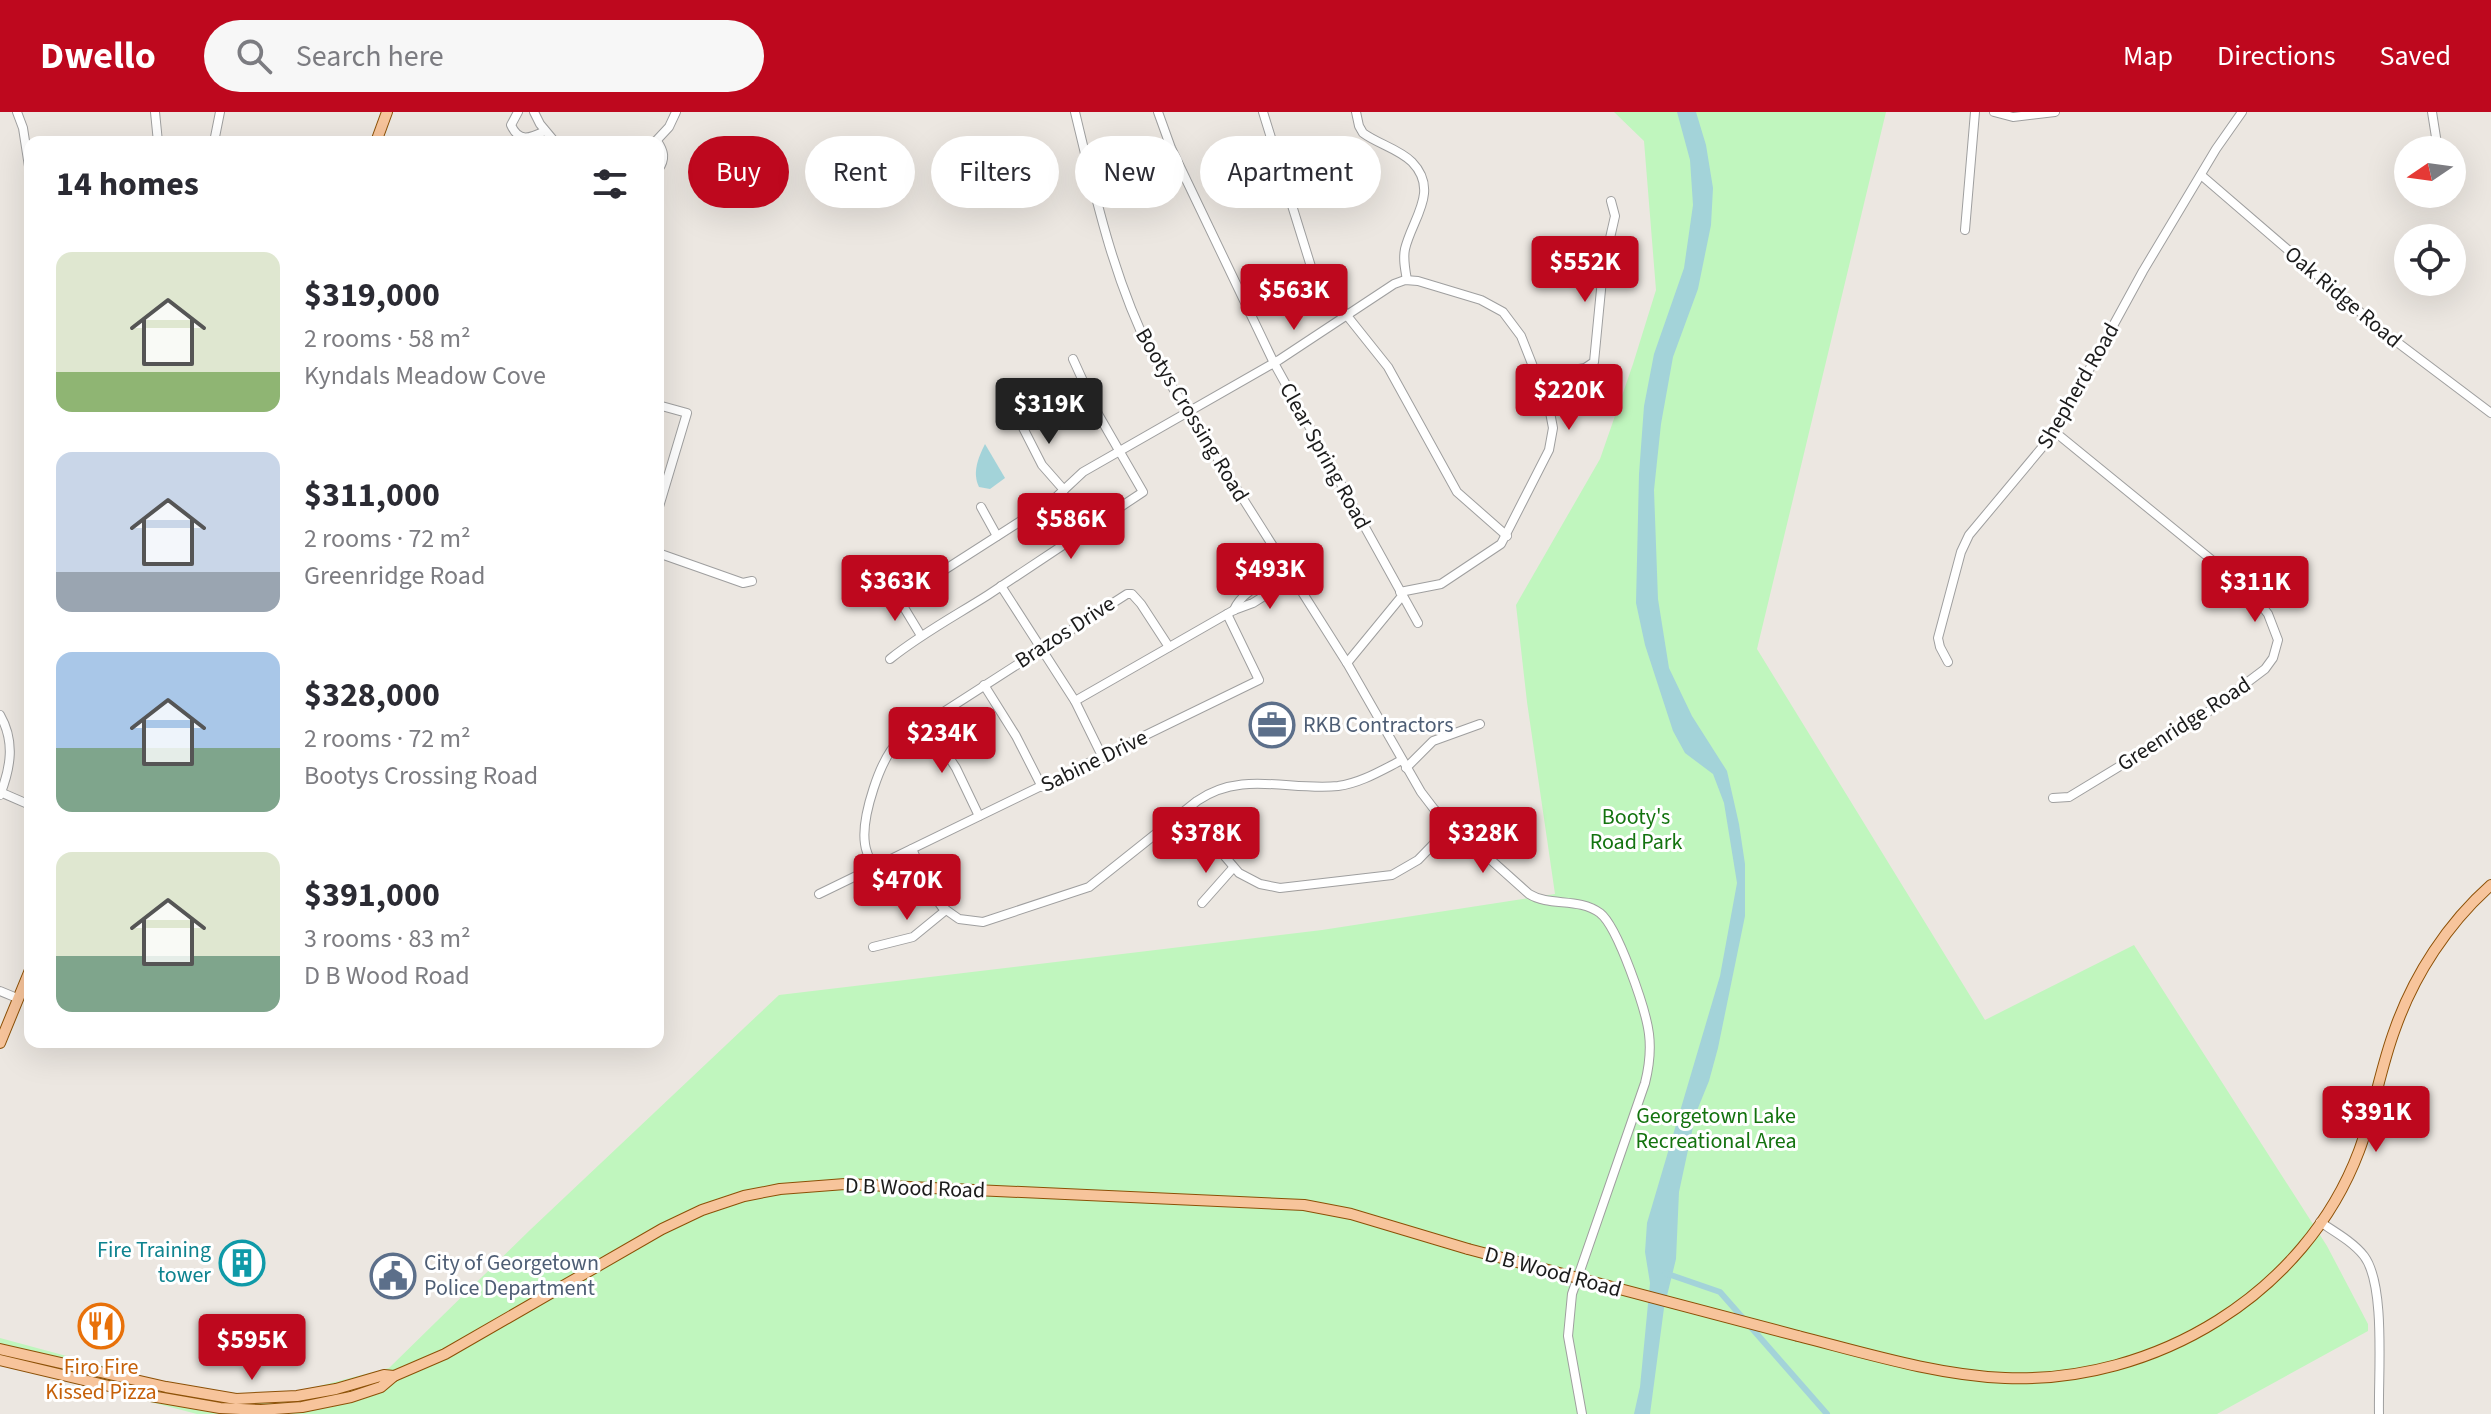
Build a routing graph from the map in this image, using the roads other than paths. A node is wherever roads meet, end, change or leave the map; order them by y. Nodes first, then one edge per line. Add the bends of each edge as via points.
1 (17, 112) edge
2 (155, 112) edge
3 (220, 112) edge
4 (387, 112) edge
5 (518, 112) edge
6 (534, 112) edge
7 (676, 112) edge
8 (1075, 112) edge
9 (1158, 112) edge
10 (1263, 112) edge
11 (1356, 112) edge
12 (1975, 112) edge
13 (1994, 112) edge
14 (2055, 112) edge
15 (2242, 112) edge
16 (2432, 112) edge
17 (545, 131) junction
18 (24, 136) edge
19 (157, 136) edge
20 (215, 136) edge
21 (378, 136) edge
22 (518, 136) edge
23 (534, 136) edge
24 (550, 136) edge
25 (661, 136) edge
26 (2436, 136) edge
27 (2201, 175) junction
28 (1611, 201) dead end
29 (1965, 230) dead end
30 (1407, 280) junction
31 (1347, 315) junction
32 (1073, 359) dead end
33 (1274, 363) junction
34 (1537, 376) junction
35 (664, 407) edge
36 (1186, 411) junction
37 (2491, 413) edge
38 (1017, 416) dead end
39 (2055, 432) junction
40 (1118, 453) junction
41 (664, 490) edge
42 (1064, 490) junction
43 (981, 507) dead end
44 (997, 536) junction
45 (1507, 536) junction
46 (664, 555) edge
47 (1287, 568) junction
48 (1293, 578) junction
49 (752, 581) dead end
50 (1001, 586) junction
51 (1401, 594) junction
52 (1209, 612) dead end
53 (1231, 612) junction
54 (1214, 622) junction
55 (1418, 623) dead end
56 (920, 634) junction
57 (1041, 647) junction
58 (1169, 647) junction
59 (890, 659) dead end
60 (1948, 662) dead end
61 (1347, 663) junction
62 (984, 685) junction
63 (1075, 701) junction
64 (0, 715) edge
65 (926, 722) junction
66 (1480, 724) dead end
67 (1103, 758) junction
68 (1404, 764) junction
69 (1042, 787) junction
70 (0, 793) edge
71 (2053, 798) dead end
72 (24, 803) edge
73 (1186, 811) junction
74 (979, 816) junction
75 (1452, 825) junction
76 (912, 849) junction
77 (874, 868) junction
78 (1233, 868) junction
79 (2491, 885) edge
80 (819, 894) dead end
81 (1202, 903) dead end
82 (946, 910) junction
83 (873, 947) dead end
84 (24, 983) edge
85 (0, 991) edge
86 (17, 998) junction
87 (0, 1043) edge
88 (2320, 1222) junction
89 (0, 1349) edge
90 (0, 1360) edge
91 (56, 1368) junction
92 (1582, 1414) edge
93 (2379, 1414) edge

1 - 18 street
2 - 19 street
3 - 20 street
4 - 21 main road
5 - 22 street via 511,125
6 - 17 street
7 - 25 street
8 - 36 street, Bootys Crossing Road via 1122,286 1152,355
9 - 33 street, Clear Spring Road
10 - 31 street via 1311,269
11 - 30 street via 1363,133 1410,160 1423,183 1423,206 1404,255
12 - 29 street
13 - 14 street via 2013,117
15 - 27 street, Shepherd Road
16 - 26 street
17 - 23 street
17 - 24 street
27 - 37 street, Oak Ridge Road via 2384,333
27 - 39 street, Shepherd Road
28 - 34 street via 1615,216 1603,269 1594,362
30 - 31 street
30 - 34 street via 1481,300 1503,312 1521,336
31 - 33 street
31 - 45 street via 1388,367 1457,492
32 - 40 street
33 - 36 street
33 - 51 street, Clear Spring Road
34 - 45 street via 1552,415 1552,437
35 - 41 street via 687,413
36 - 40 street
36 - 47 street, Bootys Crossing Road
38 - 42 street via 1042,465
39 - 60 street, Shepherd Road via 1965,543 1938,638
39 - 71 street, Greenridge Road via 2251,592 2268,614 2278,640 2265,669 2204,715 2069,797
40 - 42 street via 1083,472
40 - 50 street via 1143,492
42 - 44 street
43 - 44 street
44 - 56 street via 897,596
45 - 51 street via 1496,550 1451,579
46 - 49 street via 743,583
47 - 48 street, Bootys Crossing Road
47 - 53 street
48 - 53 street
48 - 61 street, Bootys Crossing Road
50 - 56 street
50 - 57 street
51 - 55 street, Clear Spring Road
51 - 61 street
52 - 54 street
53 - 54 street
53 - 67 street, Sabine Drive via 1259,680
54 - 58 street
56 - 59 street
57 - 58 street, Brazos Drive via 1127,594 1141,604
57 - 62 street, Brazos Drive
57 - 63 street
58 - 63 street
61 - 68 street, Bootys Crossing Road
62 - 65 street, Brazos Drive
62 - 69 street
63 - 67 street
64 - 70 street via 11,752
65 - 74 street
65 - 77 street, Brazos Drive via 892,747 884,762 865,830
66 - 68 street via 1433,741
67 - 69 street, Sabine Drive
68 - 73 street via 1345,785 1232,785 1204,795
68 - 75 street, Bootys Crossing Road via 1426,800
69 - 74 street, Sabine Drive
70 - 72 street
73 - 78 street
73 - 82 street via 1080,892 983,922
74 - 76 street, Sabine Drive
75 - 78 street via 1418,860 1392,875 1280,888 1256,883
75 - 92 street, Bootys Crossing Road via 1533,897 1582,905 1604,918 1646,1016 1650,1047 1645,1083 1569,1308 1569,1347
76 - 77 street, Sabine Drive
76 - 82 street
77 - 80 street, Sabine Drive
78 - 81 street
79 - 88 main road, D B Wood Road via 2444,938 2405,1004 2358,1153
82 - 83 street via 913,937
84 - 86 main road
85 - 86 street
86 - 87 main road
88 - 91 main road, D B Wood Road, bridge via 2286,1265 2223,1318 2116,1367 2069,1375 2003,1378 1912,1363 1304,1205 845,1184 744,1196 688,1216 445,1354 321,1398 235,1404
88 - 93 street via 2353,1245 2376,1282
89 - 91 main road, D B Wood Road
90 - 91 main road, D B Wood Road

